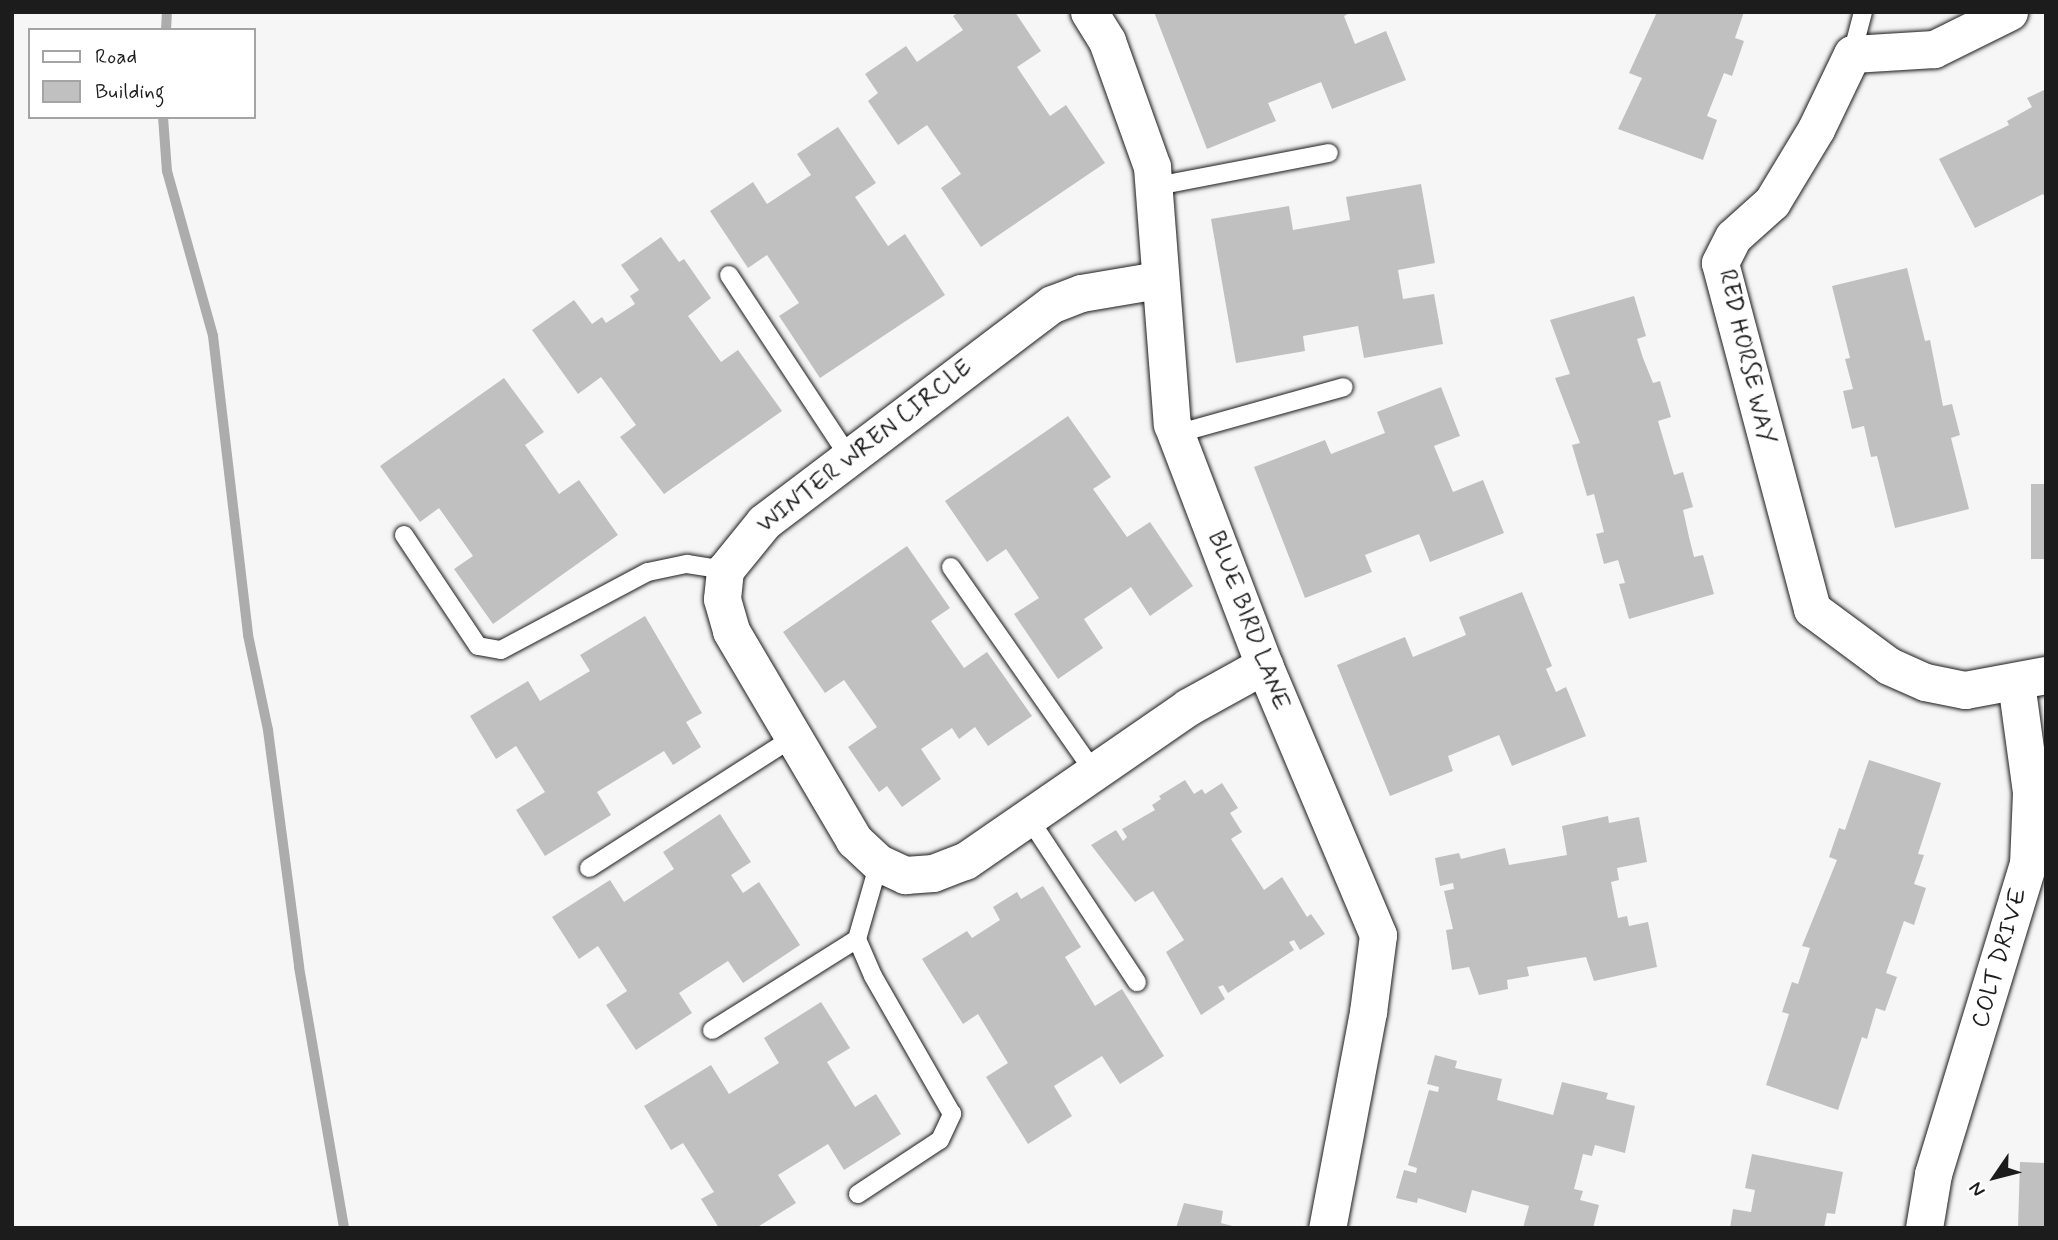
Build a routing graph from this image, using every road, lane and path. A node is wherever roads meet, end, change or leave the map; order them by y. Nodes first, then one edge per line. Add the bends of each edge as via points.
1 (1089, 12) edge
2 (1863, 12) edge
3 (2009, 12) edge
4 (1852, 54) junction
5 (1329, 153) dead end
6 (1152, 187) junction
7 (729, 275) dead end
8 (1158, 280) junction
9 (1344, 387) dead end
10 (1176, 433) junction
11 (849, 457) junction
12 (404, 535) dead end
13 (951, 567) dead end
14 (726, 570) junction
15 (1812, 609) joint
16 (1264, 665) junction
17 (2031, 679) edge
18 (794, 737) junction
19 (1094, 772) junction
20 (1028, 817) junction
21 (879, 863) junction
22 (590, 868) dead end
23 (857, 939) junction
24 (1138, 982) dead end
25 (712, 1030) dead end
26 (858, 1194) dead end
27 (1327, 1228) edge
28 (1924, 1228) edge

1 - 6 street, BLUE BIRD LANE via 1107,41 1152,167
2 - 4 lane
3 - 4 street via 1934,49
4 - 15 street, RED HORSE WAY via 1816,129 1772,202 1733,237 1720,263
5 - 6 lane
6 - 8 street, BLUE BIRD LANE
7 - 11 lane
8 - 10 street, BLUE BIRD LANE
8 - 11 street, WINTER WREN CIRCLE via 1081,293 1052,304
9 - 10 lane
10 - 16 street, BLUE BIRD LANE
11 - 14 street, WINTER WREN CIRCLE via 764,522
12 - 14 lane via 478,646 501,650 649,572 687,564
13 - 19 lane
14 - 18 street via 722,599 731,631
15 - 17 street, COLT DRIVE via 1889,666 1925,682 1965,691
16 - 19 street via 1229,680
16 - 27 street, BLUE BIRD LANE via 1378,935
17 - 28 street, COLT DRIVE via 2028,864 1933,1174
18 - 21 street via 854,840
18 - 22 lane
19 - 20 street
20 - 21 street via 965,861 933,873 905,875
20 - 24 lane
21 - 23 lane
23 - 25 lane
23 - 26 lane via 951,1114 940,1140

